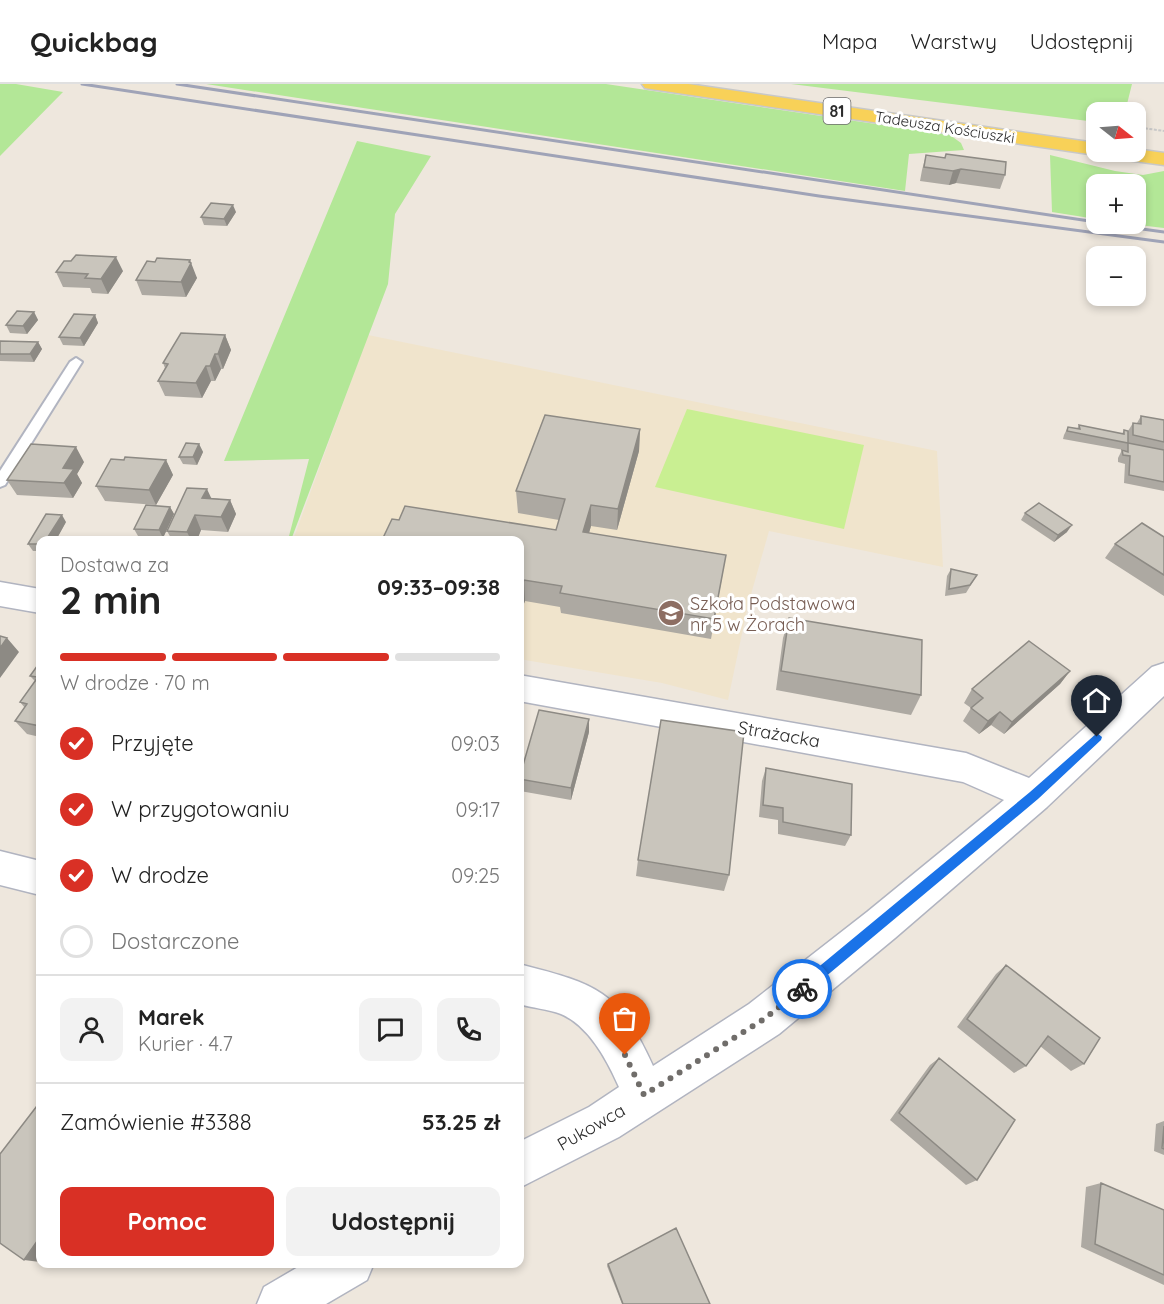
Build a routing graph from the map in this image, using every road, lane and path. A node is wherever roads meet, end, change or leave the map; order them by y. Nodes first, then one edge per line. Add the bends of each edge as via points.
1 (651, 84) edge
2 (747, 84) edge
3 (1146, 128) edge
4 (1086, 131) edge
5 (1164, 131) edge
6 (1146, 138) edge
7 (1164, 141) edge
8 (1086, 148) edge
9 (1146, 157) edge
10 (1164, 159) edge
11 (76, 362) dead end
12 (0, 482) edge
13 (0, 594) edge
14 (36, 600) edge
15 (1164, 676) edge
16 (524, 689) edge
17 (1034, 796) junction
18 (0, 868) edge
19 (36, 877) edge
20 (524, 985) edge
21 (644, 1095) junction
22 (524, 1163) edge
23 (342, 1268) edge
24 (281, 1304) edge

1 - 8 main road, Tadeusza Kościuszki / 81
2 - 4 main road, Tadeusza Kościuszki / 81
3 - 5 path
6 - 7 main road
9 - 10 main road
11 - 12 lane
13 - 14 street
15 - 17 street, Pukowca
16 - 17 street, Strażacka via 966,768
17 - 21 street, Pukowca via 764,1019
18 - 19 street
20 - 21 street via 574,999 605,1022
21 - 22 street, Pukowca via 604,1122
23 - 24 street

